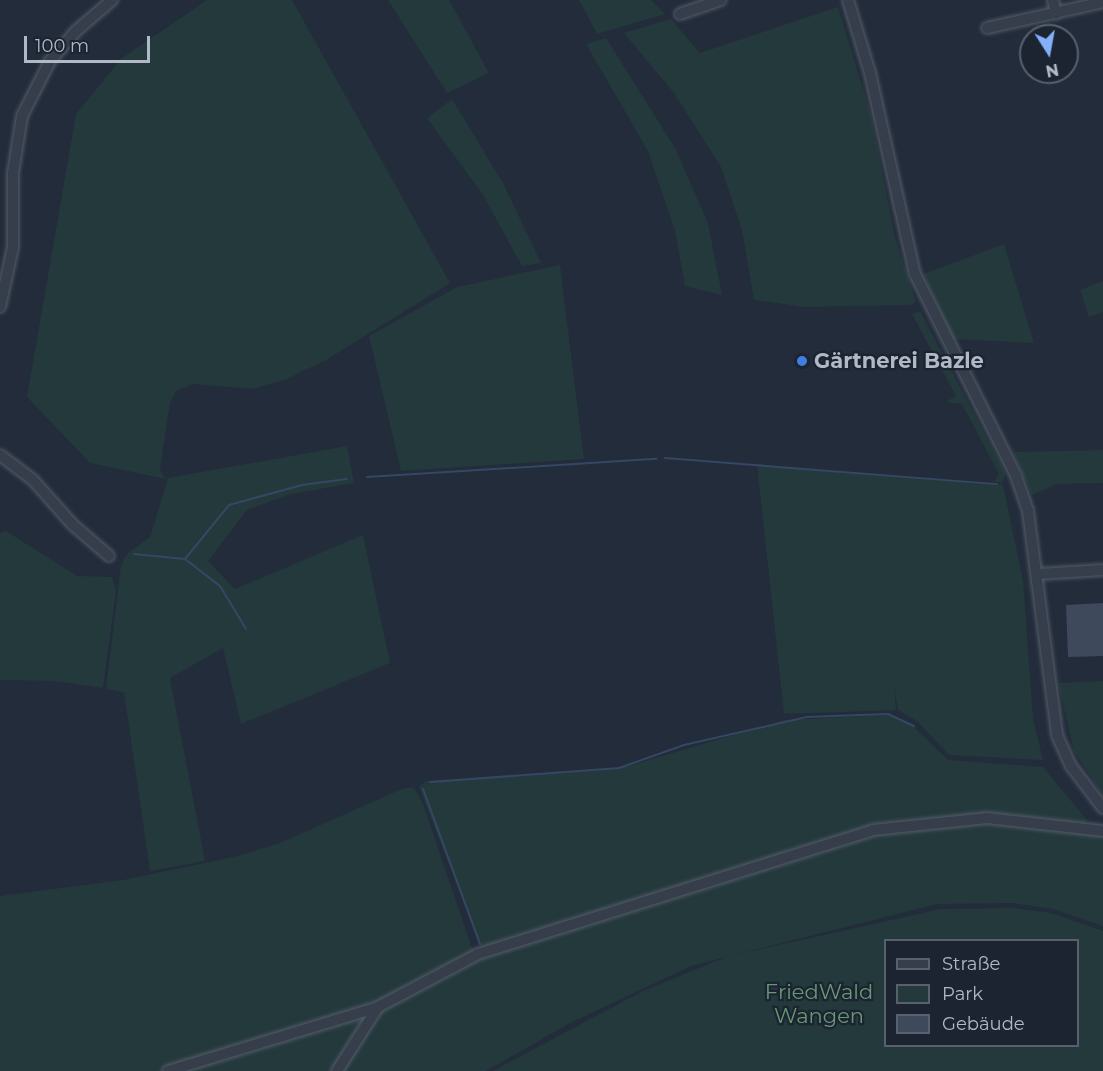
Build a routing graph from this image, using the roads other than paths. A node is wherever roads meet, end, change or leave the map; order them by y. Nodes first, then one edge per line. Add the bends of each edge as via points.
1 (112, 0) edge
2 (721, 0) edge
3 (848, 0) edge
4 (1053, 0) edge
5 (1103, 2) edge
6 (680, 14) dead end
7 (1056, 14) junction
8 (987, 28) dead end
9 (0, 307) edge
10 (0, 455) edge
11 (110, 555) dead end
12 (1103, 570) edge
13 (1039, 574) junction
14 (1103, 807) edge
15 (1103, 831) edge
16 (378, 1007) junction
17 (168, 1071) edge
18 (337, 1071) edge

1 - 9 street via 76,31 50,62 22,116 13,172 13,247
2 - 6 street
3 - 13 street via 915,274 1016,476
4 - 7 street
5 - 7 street
7 - 8 street
10 - 11 street via 33,480 72,524
12 - 13 street
13 - 14 street via 1046,673 1057,735 1071,766
15 - 16 street via 987,818 891,826 478,954
16 - 17 street
16 - 18 street

